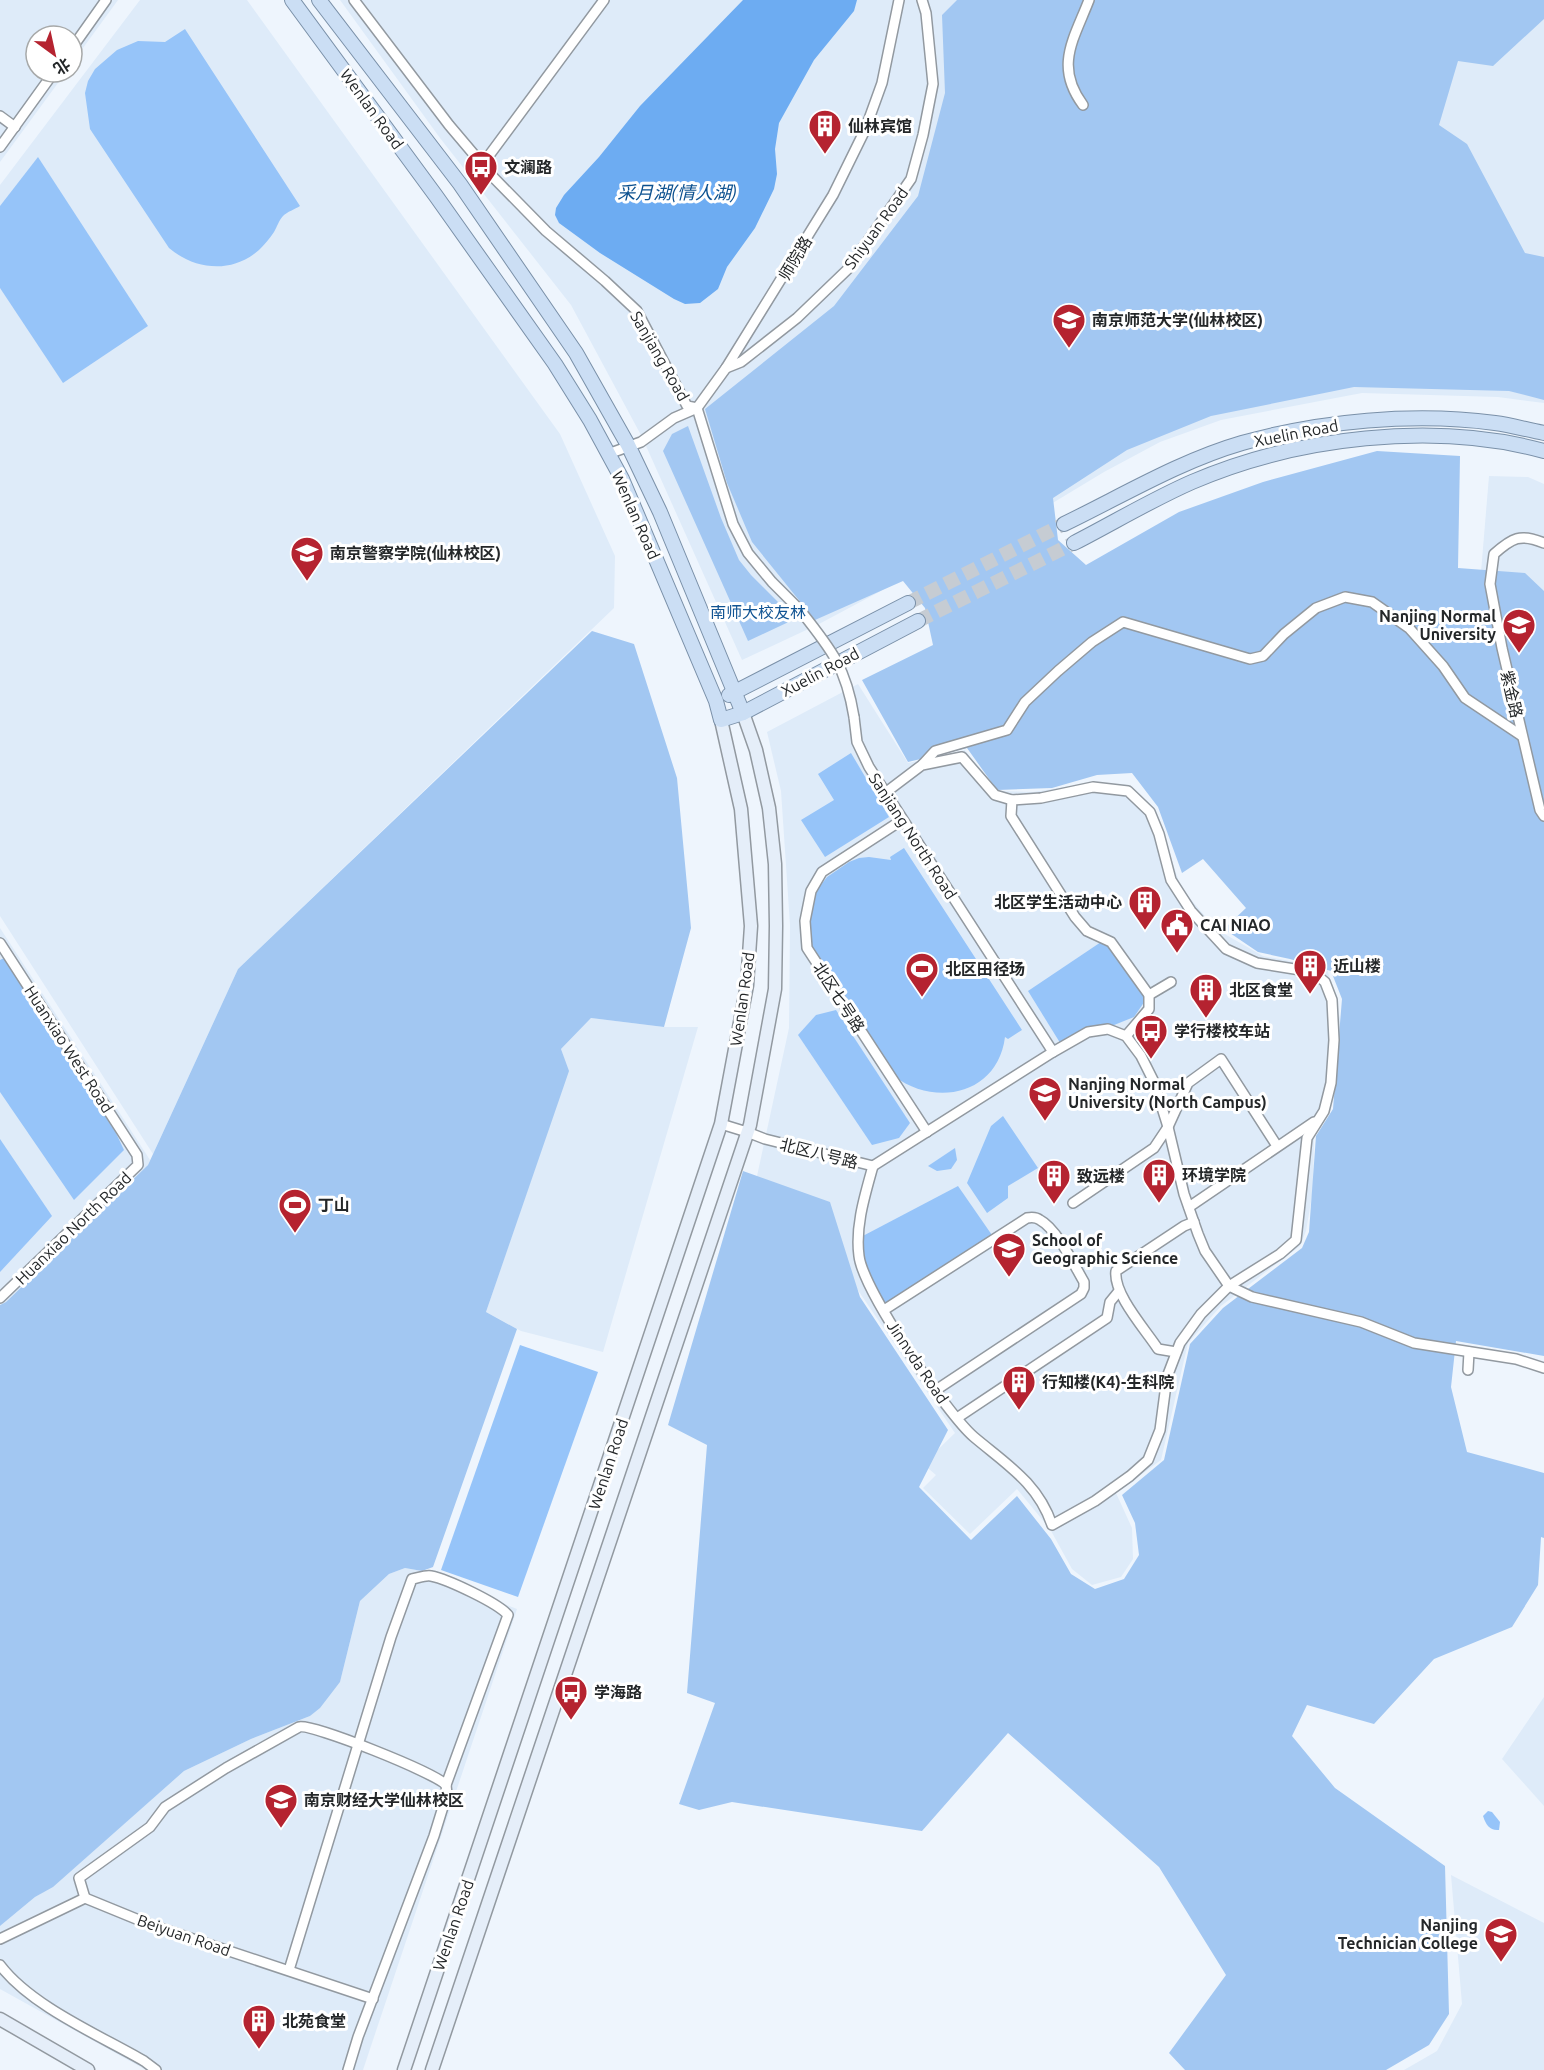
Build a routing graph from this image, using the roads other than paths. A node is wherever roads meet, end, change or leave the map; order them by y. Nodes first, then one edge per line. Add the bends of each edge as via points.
1 (106, 0) edge
2 (292, 0) edge
3 (319, 0) edge
4 (354, 0) edge
5 (604, 0) edge
6 (899, 0) edge
7 (922, 0) edge
8 (1089, 0) edge
9 (84, 31) edge
10 (45, 84) edge
11 (1083, 105) dead end
12 (0, 116) edge
13 (15, 127) junction
14 (0, 147) edge
15 (482, 165) junction
16 (726, 368) junction
17 (697, 408) junction
18 (1544, 433) edge
19 (628, 445) junction
20 (1544, 451) edge
21 (608, 454) junction
22 (1064, 524) tunnel mouth
23 (1074, 543) tunnel mouth
24 (1544, 543) edge
25 (909, 603) tunnel mouth
26 (800, 610) joint
27 (918, 621) tunnel mouth
28 (828, 645) junction
29 (839, 662) junction
30 (735, 693) junction
31 (716, 701) junction
32 (743, 712) junction
33 (721, 720) junction
34 (1522, 736) junction
35 (922, 765) junction
36 (885, 793) junction
37 (1012, 800) junction
38 (1544, 816) edge
39 (902, 820) junction
40 (0, 943) edge
41 (4, 959) edge
42 (1171, 982) dead end
43 (1149, 995) junction
44 (1126, 1036) junction
45 (1053, 1052) junction
46 (1319, 1119) junction
47 (722, 1124) junction
48 (1168, 1127) junction
49 (747, 1131) junction
50 (927, 1132) junction
51 (1277, 1146) junction
52 (137, 1155) joint
53 (873, 1166) junction
54 (1073, 1203) dead end
55 (1189, 1207) junction
56 (1194, 1222) junction
57 (1229, 1286) junction
58 (1119, 1291) junction
59 (0, 1298) edge
60 (885, 1310) junction
61 (1176, 1352) junction
62 (1469, 1352) junction
63 (1544, 1368) edge
64 (1468, 1370) dead end
65 (936, 1390) junction
66 (957, 1418) junction
67 (357, 1745) junction
68 (446, 1785) junction
69 (85, 1898) junction
70 (0, 1940) edge
71 (0, 1965) edge
72 (289, 1970) junction
73 (373, 2000) junction
74 (0, 2019) edge
75 (88, 2070) edge
76 (156, 2070) edge
77 (348, 2070) edge
78 (404, 2070) edge
79 (432, 2070) edge

1 - 9 street
2 - 21 main road, Wenlan Road via 555,364
3 - 19 main road, Wenlan Road via 466,193 576,353
4 - 15 street, Sanjiang Road
5 - 15 street
6 - 16 street, 师院路 via 882,83 865,130 833,195
7 - 16 street, Shiyuan Road via 933,84 911,179 849,268 796,318 741,362
8 - 11 street via 1067,56 1068,79
10 - 13 street
12 - 13 street
13 - 14 street
15 - 17 street, Sanjiang Road via 546,231 637,311 687,406
16 - 17 street, 师院路
17 - 19 street, 师院路 via 641,442
17 - 26 street, Sanjiang Road via 733,524 748,553
18 - 22 main road, Xuelin Road via 1495,423 1439,419 1375,420 1303,429 1241,444 1185,465
19 - 21 street, 师院路
19 - 30 main road, Wenlan Road
20 - 23 main road, Xuelin Road via 1440,436 1378,438 1306,448 1247,462 1191,483
21 - 31 main road, Wenlan Road
24 - 34 street, 紫金路 via 1530,537 1509,540 1494,554 1490,584
25 - 28 main road, Xuelin Road
26 - 28 street, Sanjiang North Road, bridge
27 - 29 main road, Xuelin Road
28 - 29 street, Sanjiang North Road, bridge
28 - 30 main road, Xuelin Road
29 - 32 main road, Xuelin Road
29 - 36 street, Sanjiang North Road, bridge via 850,695 857,742
30 - 31 main road, Xuelin Road
30 - 32 main road, Wenlan Road
31 - 33 main road, Wenlan Road
32 - 33 main road, Xuelin Road
32 - 49 main road, Wenlan Road via 770,808 776,926 775,989
33 - 47 main road, Wenlan Road via 741,809 751,926 747,985
34 - 35 street via 1465,698 1409,628 1372,602 1345,597 1316,608 1263,656 1250,659 1123,622 1058,670 1025,702 1007,729 935,751
34 - 38 street, 紫金路
35 - 36 street
35 - 37 street via 962,757 995,795
36 - 39 street, Sanjiang North Road
37 - 43 street via 1011,816 1075,917 1086,931 1111,942
37 - 46 street via 1050,797 1093,787 1128,791 1150,812 1171,879 1191,911 1226,949 1257,963 1313,972 1325,982 1332,1000 1334,1040 1331,1083
39 - 45 street, Sanjiang North Road
39 - 50 street, 北区七号路 via 822,872 811,891 807,948
40 - 41 street, Huanxiao West Road
41 - 52 street, Huanxiao West Road
42 - 43 street
43 - 44 street via 1149,1009
44 - 45 street via 1108,1029 1088,1032
44 - 48 street via 1154,1082
45 - 50 street
46 - 51 street
46 - 57 street via 1307,1138 1296,1240
47 - 49 street, 北区八号路
47 - 78 main road, Wenlan Road
48 - 51 street via 1188,1083 1221,1059
48 - 54 street via 1154,1148
48 - 55 street
49 - 53 street, 北区八号路
49 - 79 main road, Wenlan Road
50 - 53 street
51 - 55 street
52 - 59 street, Huanxiao North Road via 138,1166
53 - 60 street, Jinnvda Road via 862,1205 859,1257 865,1279
55 - 56 street
56 - 57 street via 1205,1251
56 - 58 street via 1116,1270
57 - 61 street via 1201,1314
57 - 62 street via 1252,1297 1361,1322 1414,1343
58 - 61 street via 1158,1349
58 - 66 street via 1110,1302 1107,1318
60 - 65 street, Jinnvda Road
60 - 65 street via 1027,1218 1038,1218 1046,1224 1060,1243 1084,1282 1081,1294
61 - 66 street, Jinnvda Road via 1167,1377 1160,1430 1148,1460 1095,1501 1052,1525 1042,1502 1019,1473 972,1436
62 - 63 street
62 - 64 street
65 - 66 street, Jinnvda Road
67 - 68 street via 408,1764
67 - 68 street via 412,1579 429,1575 478,1596 508,1615
67 - 69 street via 304,1725 253,1752 165,1807 150,1827 79,1878
67 - 72 street
68 - 73 street via 447,1794 434,1836
69 - 70 street
69 - 72 street, Beiyuan Road via 151,1925
71 - 76 street via 28,1993
72 - 73 street, Beiyuan Road
73 - 77 street
74 - 75 main road

